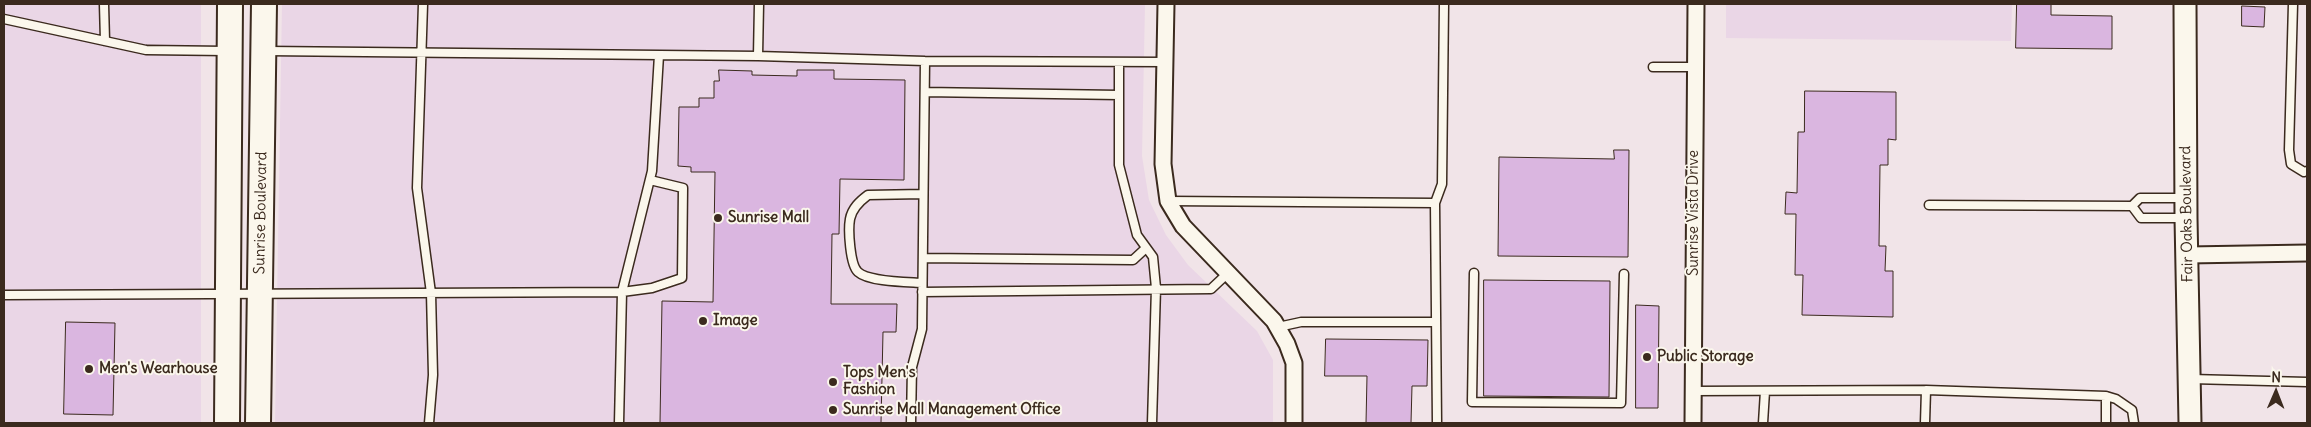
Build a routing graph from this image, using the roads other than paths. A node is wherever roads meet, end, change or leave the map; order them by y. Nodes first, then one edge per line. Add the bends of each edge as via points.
1 (104, 4) edge
2 (230, 4) edge
3 (264, 4) edge
4 (423, 4) edge
5 (758, 4) edge
6 (1166, 4) edge
7 (1444, 4) edge
8 (1696, 4) edge
9 (2185, 4) edge
10 (2293, 4) edge
11 (4, 19) edge
12 (104, 41) junction
13 (231, 51) junction
14 (263, 51) junction
15 (423, 53) junction
16 (660, 55) junction
17 (758, 56) junction
18 (925, 61) junction
19 (1165, 62) junction
20 (1119, 63) junction
21 (1653, 67) dead end
22 (1695, 67) junction
23 (924, 92) junction
24 (1119, 95) junction
25 (2307, 171) edge
26 (650, 180) junction
27 (923, 194) junction
28 (1168, 201) junction
29 (1435, 203) junction
30 (1928, 205) dead end
31 (2132, 206) junction
32 (2186, 208) junction
33 (1146, 248) junction
34 (2307, 253) edge
35 (2188, 255) junction
36 (923, 258) junction
37 (1228, 273) junction
38 (1474, 273) dead end
39 (1624, 274) dead end
40 (922, 288) junction
41 (1156, 288) junction
42 (622, 292) junction
43 (431, 293) junction
44 (229, 294) junction
45 (259, 294) junction
46 (4, 295) edge
47 (1436, 322) junction
48 (1278, 327) junction
49 (2190, 379) junction
50 (2307, 382) edge
51 (1693, 390) junction
52 (1926, 390) junction
53 (1765, 391) junction
54 (2106, 396) junction
55 (227, 423) edge
56 (258, 423) edge
57 (429, 423) edge
58 (620, 423) edge
59 (911, 423) edge
60 (1152, 423) edge
61 (1294, 423) edge
62 (1437, 423) edge
63 (1693, 423) edge
64 (1763, 423) edge
65 (1926, 423) edge
66 (2106, 423) edge
67 (2134, 423) edge
68 (2190, 423) edge

1 - 12 lane
2 - 13 main road, Sunrise Boulevard
3 - 14 main road, Sunrise Boulevard
4 - 15 lane
5 - 17 lane
6 - 19 street
7 - 29 lane via 1442,184
8 - 22 street, Sunrise Vista Drive
9 - 32 main road, Fair Oaks Boulevard
10 - 25 lane via 2289,150 2291,164
11 - 12 lane
12 - 13 lane via 146,50
13 - 44 main road, Sunrise Boulevard
14 - 15 lane
14 - 45 main road, Sunrise Boulevard
15 - 16 lane
15 - 43 lane via 417,188
16 - 17 lane
16 - 26 lane
17 - 18 lane
18 - 20 lane
18 - 23 lane
19 - 20 lane
19 - 28 street via 1163,164
20 - 24 lane
21 - 22 lane
22 - 51 street, Sunrise Vista Drive
23 - 24 lane
23 - 27 lane
24 - 33 lane via 1119,165 1137,236
26 - 42 lane
26 - 42 lane via 683,188 682,278 652,288
27 - 36 lane
27 - 40 lane via 868,194 856,205 850,219 851,262 858,272 870,278
28 - 29 lane
28 - 37 street via 1183,226
29 - 47 lane
30 - 31 lane
31 - 32 lane via 2140,198
31 - 32 lane via 2141,218
32 - 35 main road, Fair Oaks Boulevard
33 - 36 lane via 1133,260
33 - 41 lane via 1153,257
34 - 35 street
35 - 49 main road, Fair Oaks Boulevard
36 - 40 lane
37 - 41 lane via 1211,289
37 - 48 street
38 - 39 lane via 1472,402 1621,403
40 - 41 lane
40 - 59 lane via 922,329 912,367
41 - 60 lane
42 - 43 lane
42 - 58 lane
43 - 45 lane
43 - 57 lane via 433,375
44 - 45 lane
44 - 46 lane
44 - 55 main road, Sunrise Boulevard
45 - 56 main road, Sunrise Boulevard
47 - 48 lane via 1301,322
47 - 62 lane
48 - 61 street via 1294,363
49 - 50 lane
49 - 68 main road, Fair Oaks Boulevard
51 - 53 lane
51 - 63 street, Sunrise Vista Drive
52 - 53 lane
52 - 54 lane
52 - 65 lane
53 - 64 lane
54 - 66 lane
54 - 67 lane via 2132,410

